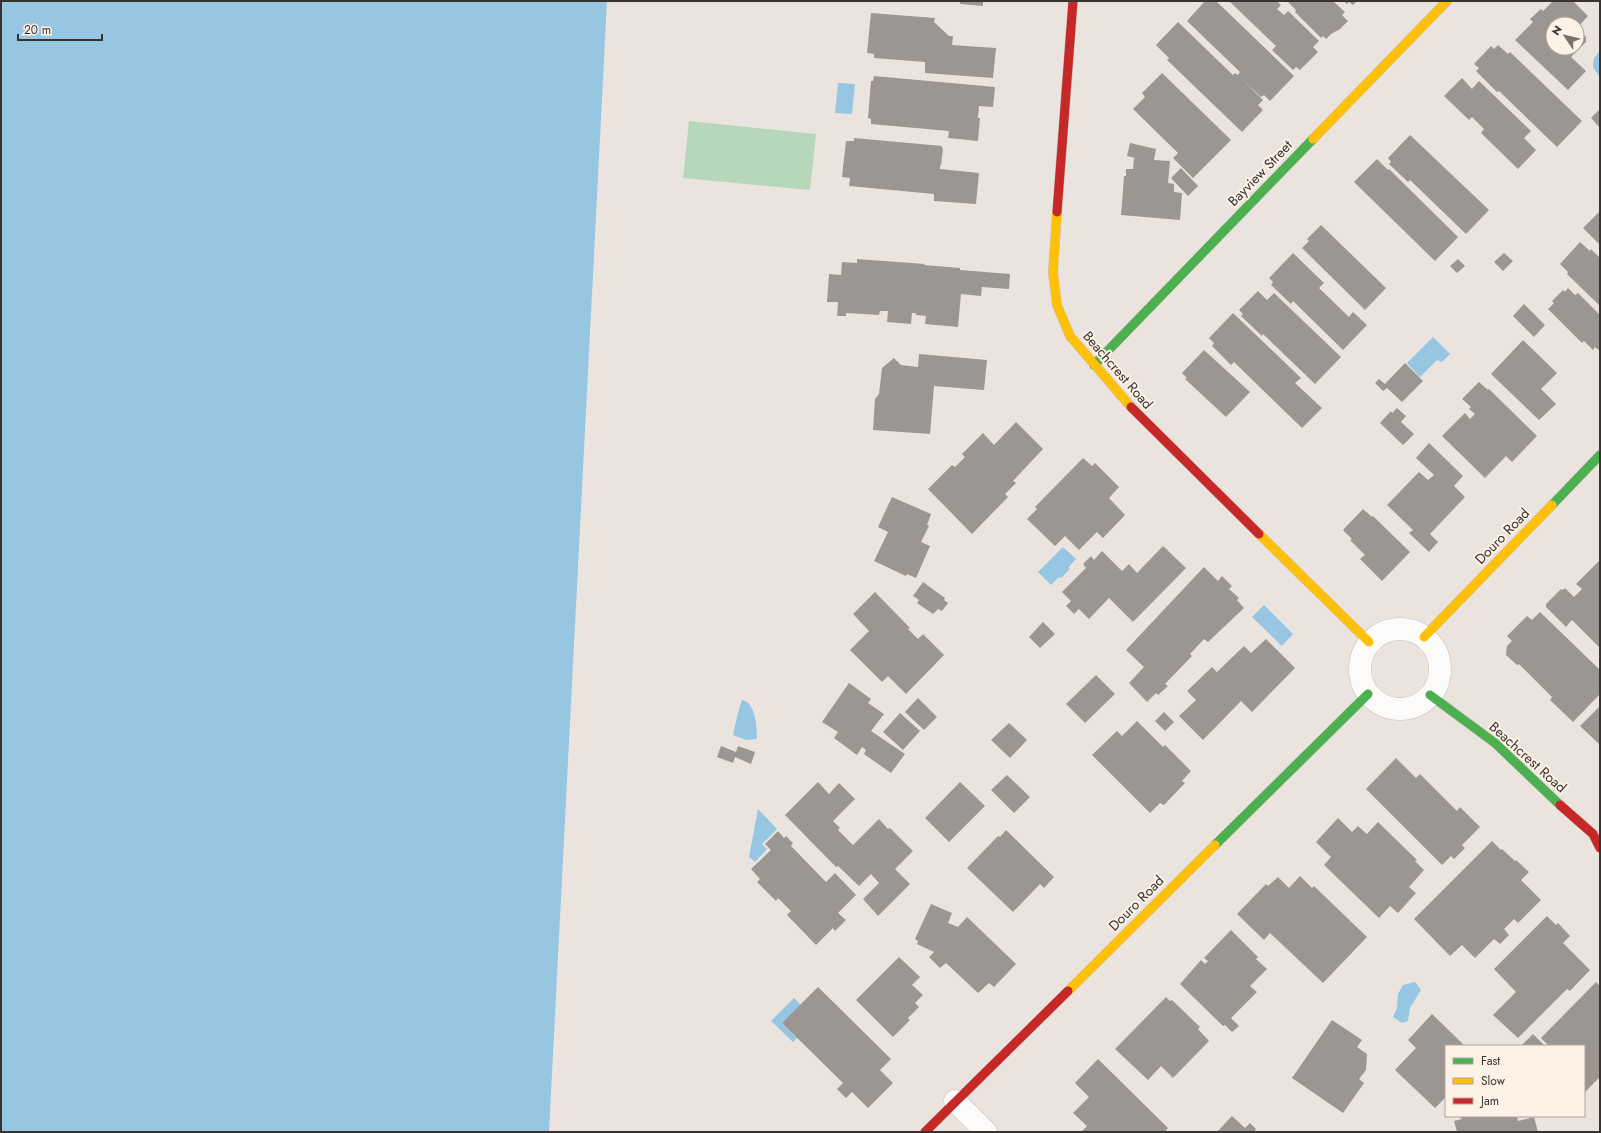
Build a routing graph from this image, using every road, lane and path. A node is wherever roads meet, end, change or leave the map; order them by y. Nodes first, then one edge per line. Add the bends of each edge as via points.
1 (1073, 1) edge
2 (1447, 1) edge
3 (1094, 365) junction
4 (1600, 455) edge
5 (1424, 637) junction
6 (1369, 642) junction
7 (1368, 694) junction
8 (1430, 695) junction
9 (1598, 838) edge
10 (955, 1101) junction
11 (925, 1132) edge
12 (986, 1132) edge

1 - 3 street, Beachcrest Road via 1054,272 1057,305 1070,336
2 - 3 street, Bayview Street
3 - 6 street, Beachcrest Road via 1139,416
4 - 5 street, Douro Road
5 - 6 street via 1416,632 1396,628
5 - 8 street via 1432,645 1440,665 1436,686
6 - 7 street via 1359,668
7 - 8 street via 1384,706 1394,709 1414,706
7 - 10 street, Douro Road
8 - 9 street, Beachcrest Road via 1495,743
10 - 11 street, Douro Road
10 - 12 street

